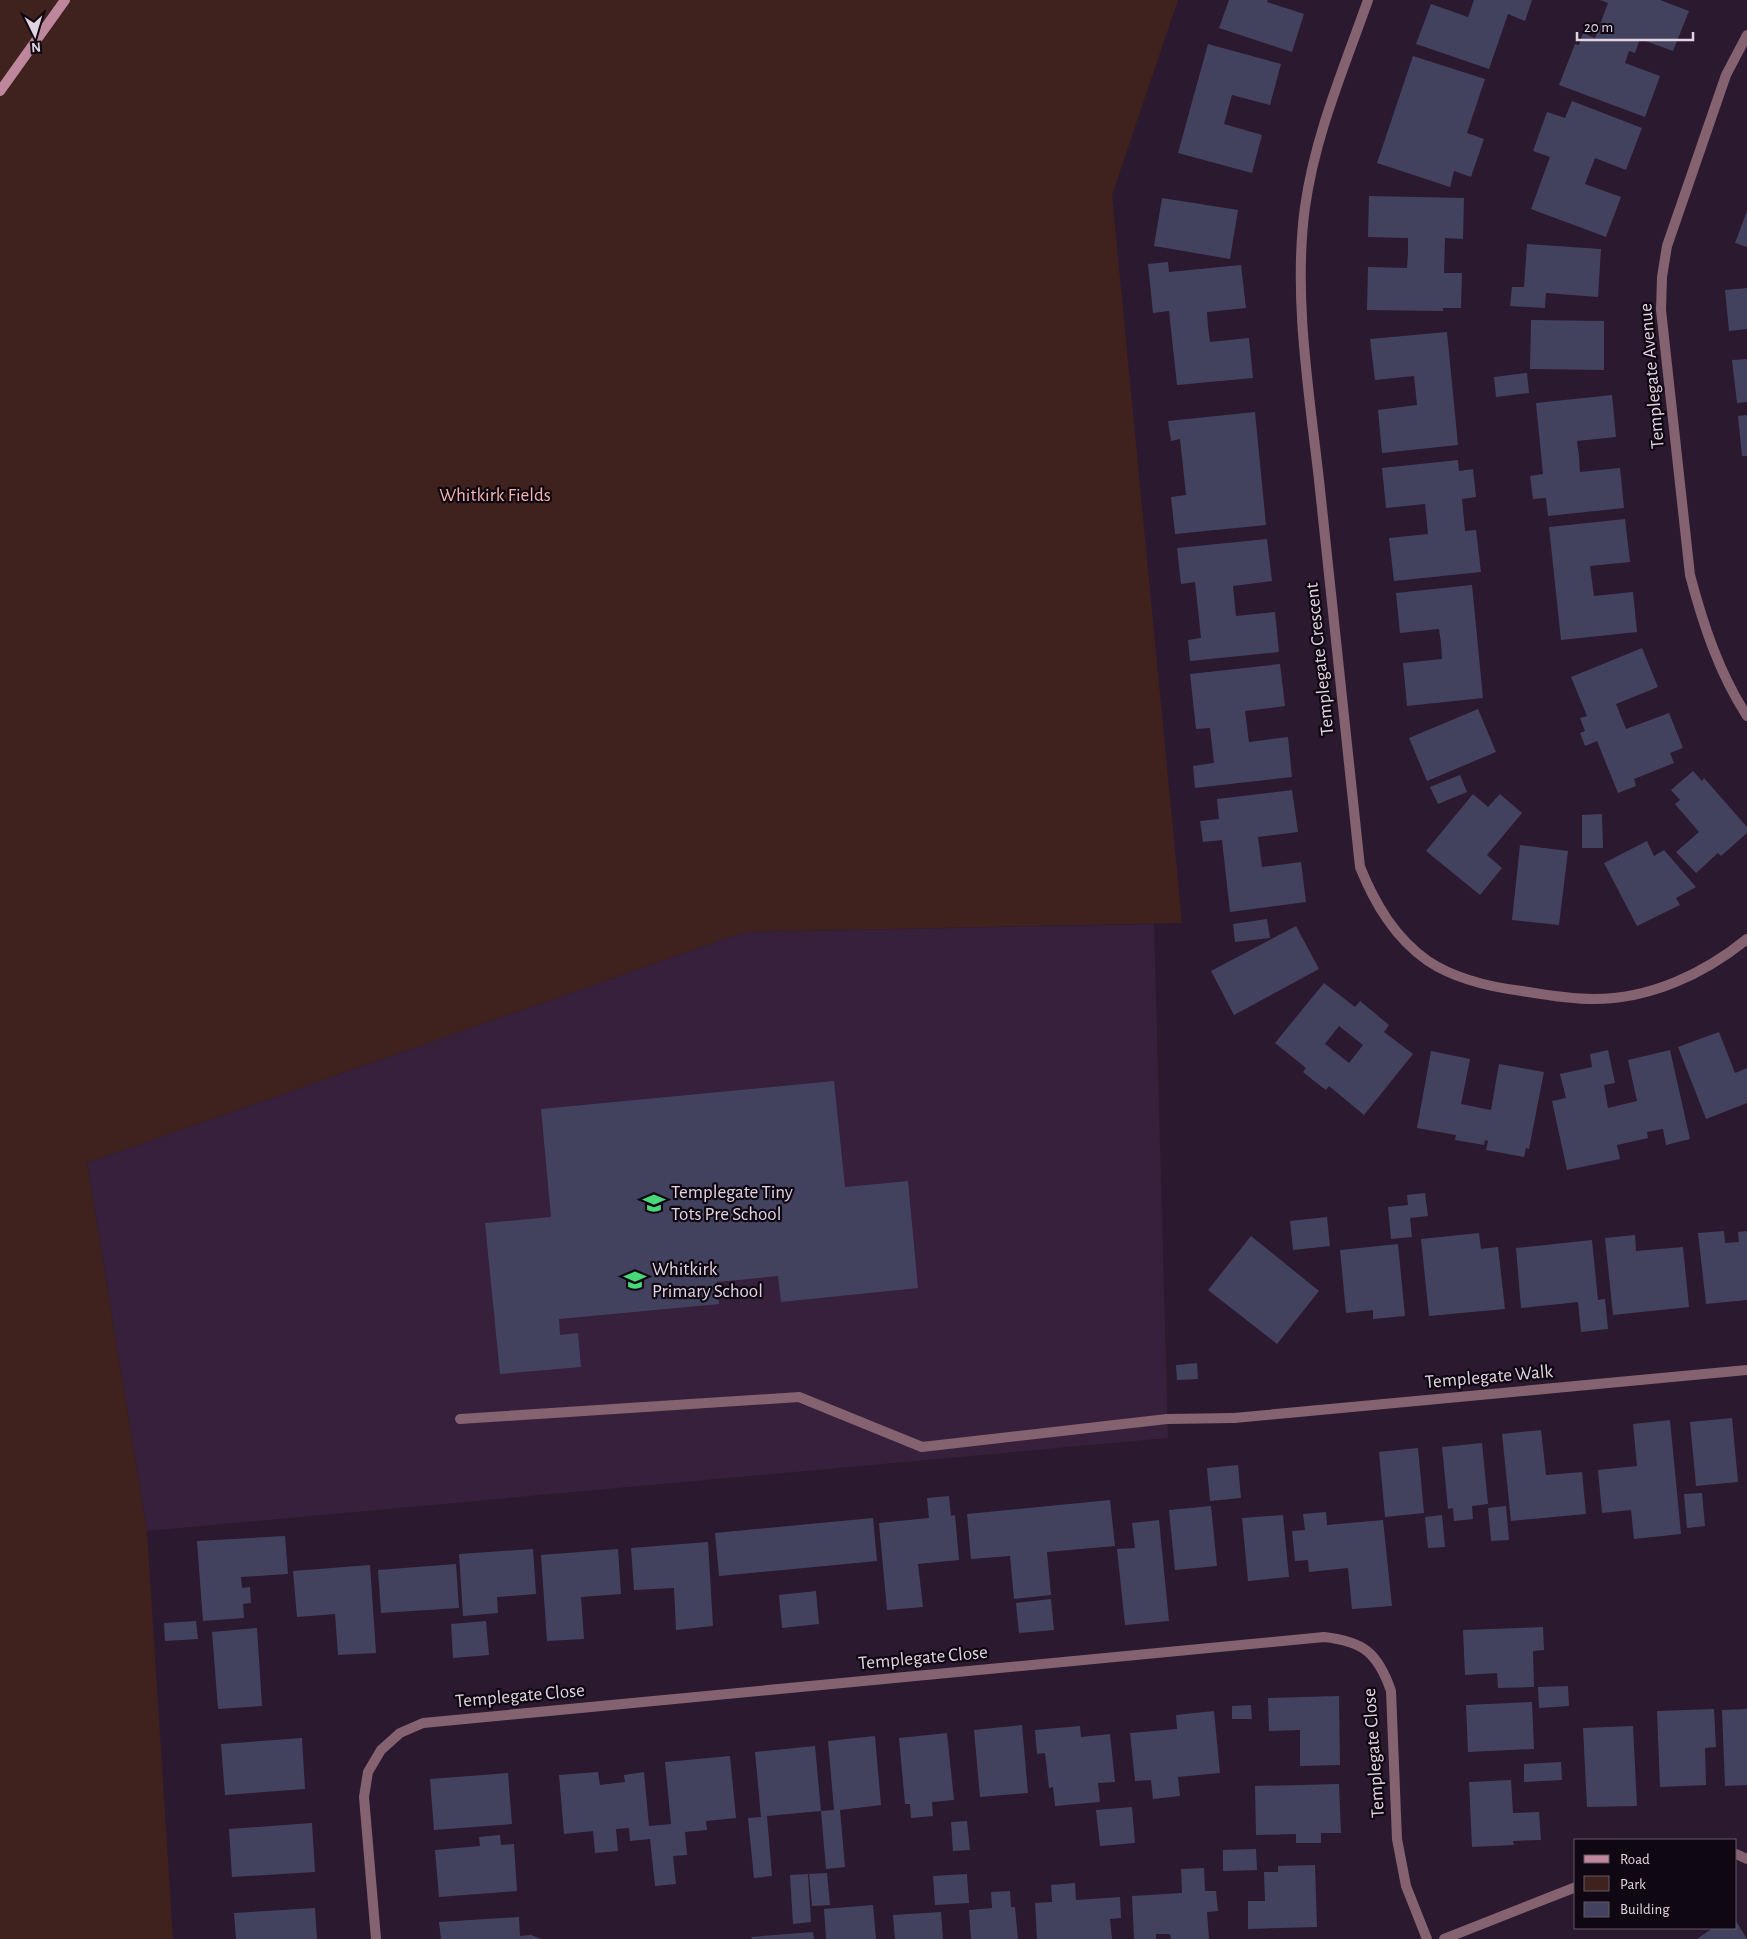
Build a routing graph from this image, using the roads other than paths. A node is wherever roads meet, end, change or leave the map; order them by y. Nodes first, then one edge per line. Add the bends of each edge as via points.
1 (65, 0) edge
2 (1368, 0) edge
3 (1747, 35) edge
4 (0, 91) edge
5 (1747, 716) edge
6 (1747, 938) edge
7 (1747, 1370) edge
8 (460, 1419) dead end
9 (1574, 1888) edge
10 (376, 1939) edge
11 (1427, 1939) edge
12 (1444, 1939) edge

1 - 4 street
2 - 6 street, Templegate Crescent via 1319,138 1305,207 1301,277 1309,385 1360,867 1371,895 1406,942 1429,961 1464,978 1566,998 1625,996 1654,989 1709,966
3 - 5 street, Templegate Avenue via 1726,74 1667,246 1661,310 1690,576 1712,646
7 - 8 street, Templegate Walk via 1234,1418 1167,1419 922,1447 799,1397
9 - 12 street
10 - 11 street, Templegate Close via 364,1797 368,1772 387,1744 400,1733 424,1723 1324,1637 1360,1646 1385,1673 1390,1691 1396,1839 1406,1886

